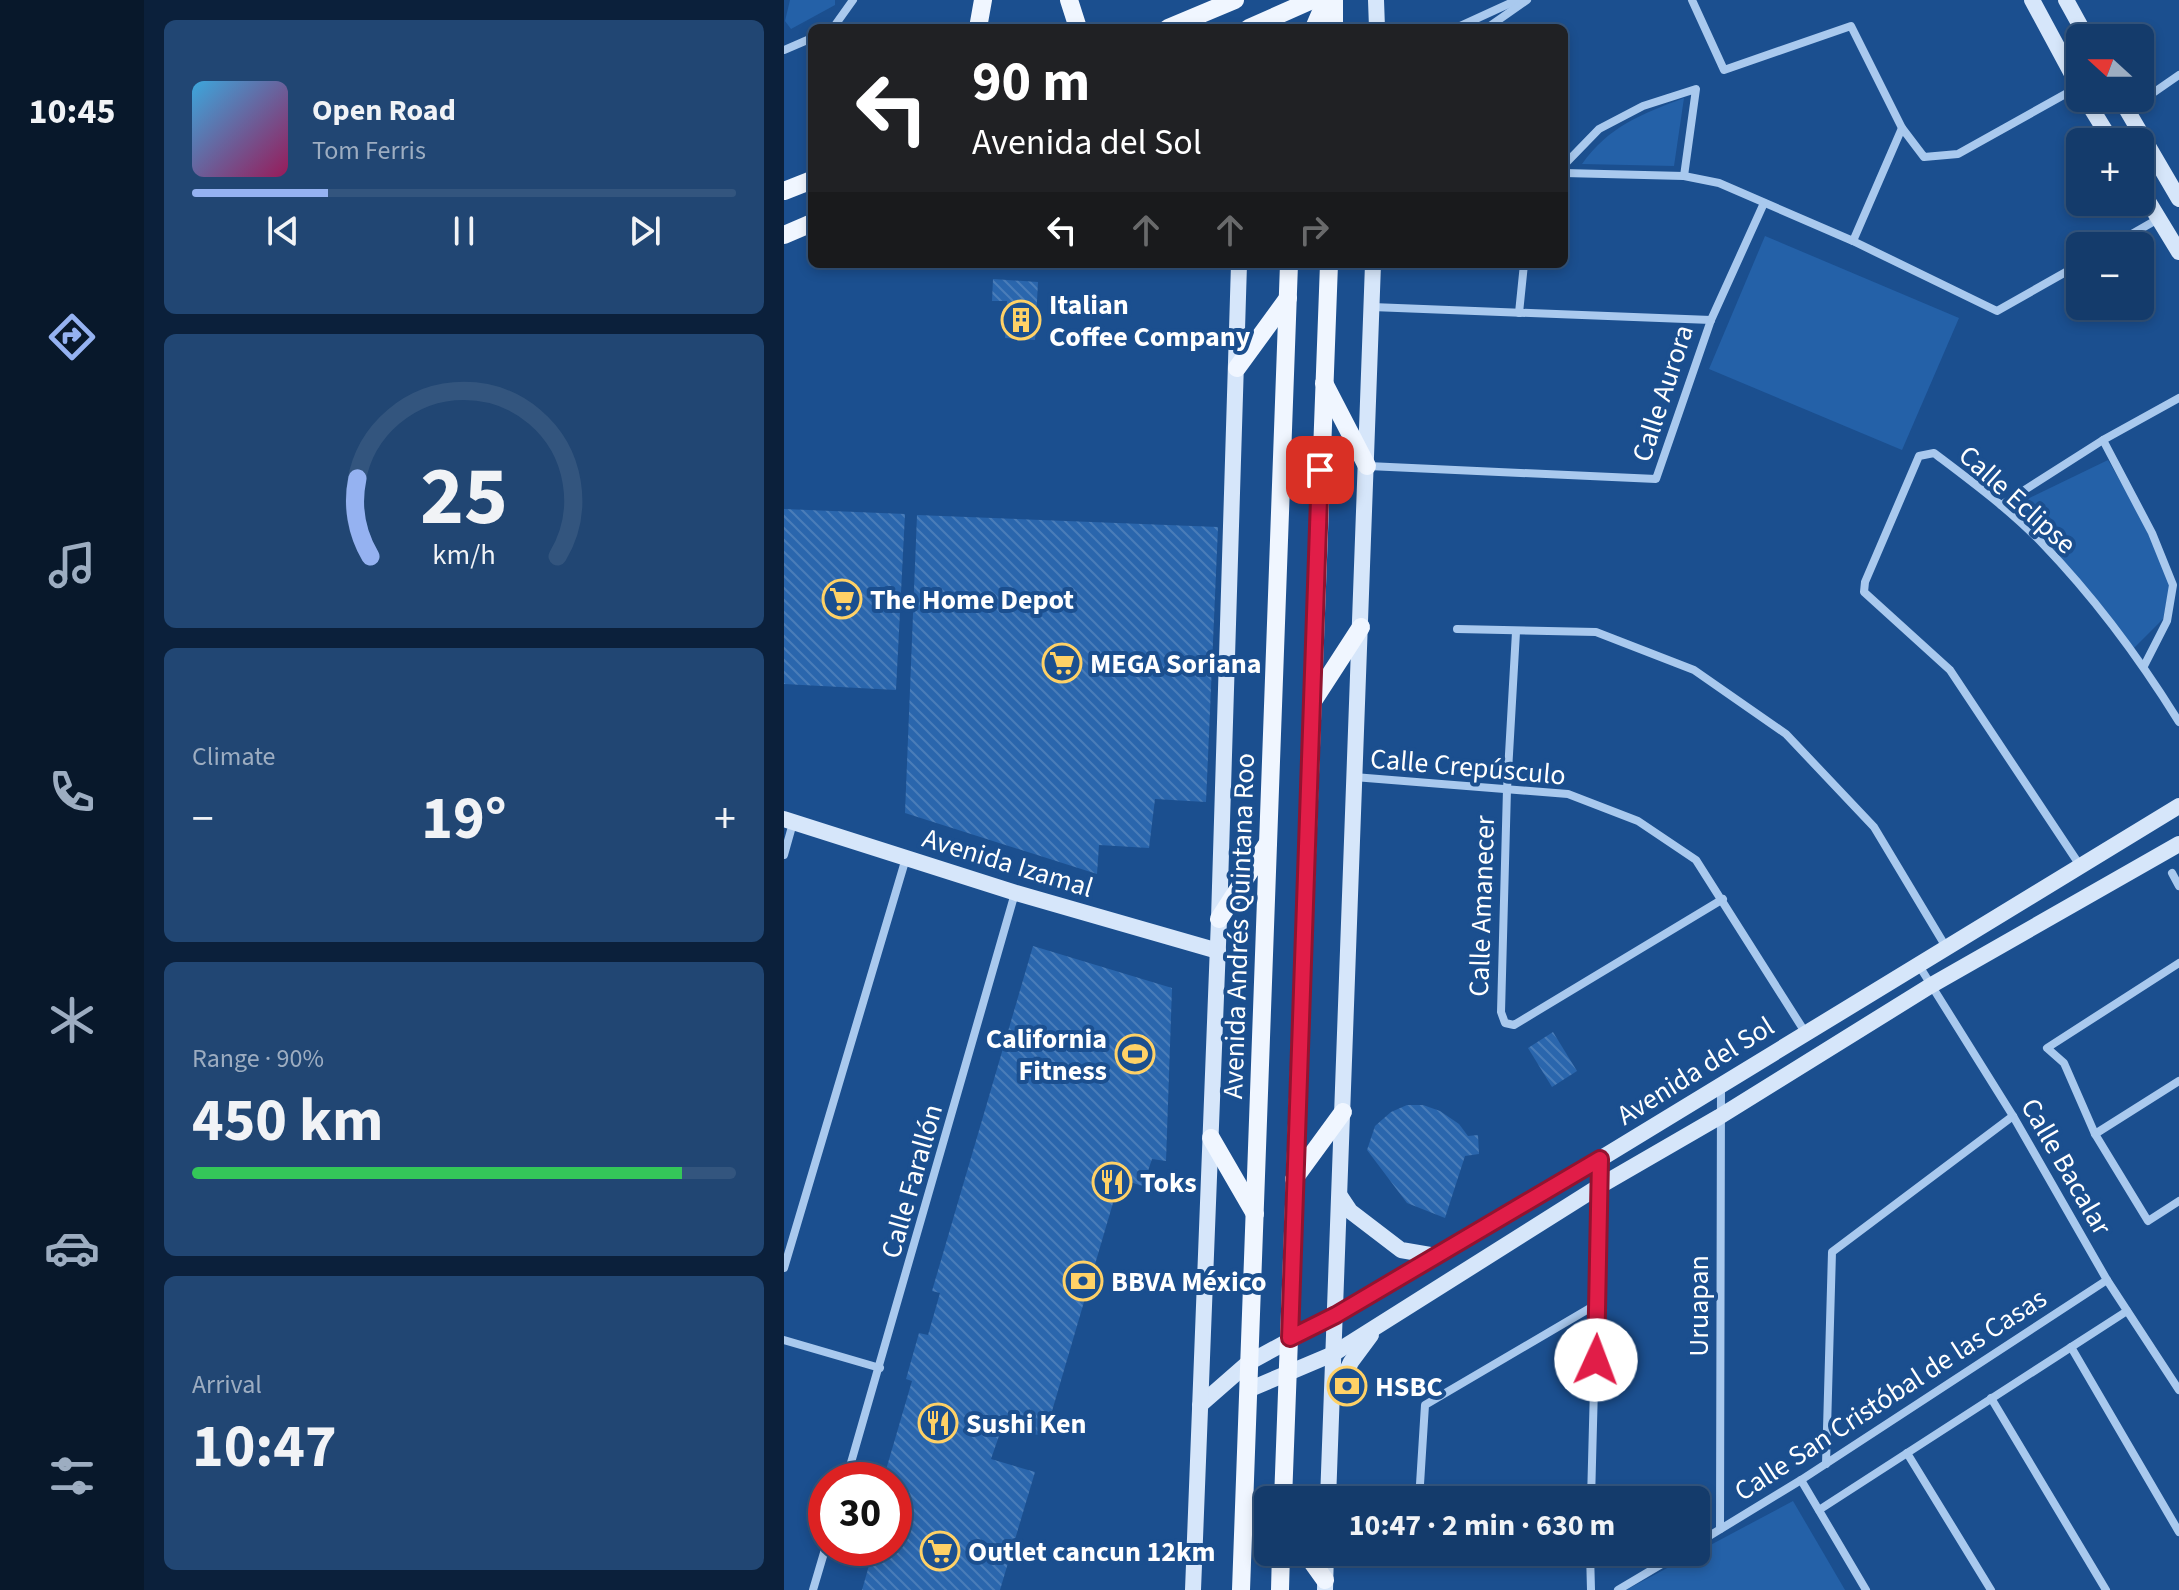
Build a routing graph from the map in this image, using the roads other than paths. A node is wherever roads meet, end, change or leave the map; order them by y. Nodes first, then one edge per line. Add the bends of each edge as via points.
1 (853, 0) edge
2 (983, 0) edge
3 (1069, 0) edge
4 (1235, 0) edge
5 (1312, 0) edge
6 (1326, 0) edge
7 (1334, 0) edge
8 (1376, 0) edge
9 (1517, 0) edge
10 (1527, 0) edge
11 (1692, 0) edge
12 (2032, 0) edge
13 (2066, 0) edge
14 (836, 24) edge
15 (980, 24) edge
16 (1077, 24) edge
17 (1178, 24) edge
18 (1258, 24) edge
19 (1316, 24) edge
20 (1334, 24) edge
21 (1377, 24) edge
22 (1465, 24) edge
23 (1493, 24) edge
24 (2079, 24) edge
25 (808, 40) edge
26 (784, 50) edge
27 (2066, 63) edge
28 (2179, 75) edge
29 (2154, 88) edge
30 (2066, 99) edge
31 (2127, 112) edge
32 (1902, 128) junction
33 (1568, 161) edge
34 (1568, 173) edge
35 (1684, 176) junction
36 (808, 182) edge
37 (784, 191) edge
38 (2179, 199) edge
39 (1764, 203) junction
40 (2154, 211) edge
41 (2159, 219) junction
42 (808, 225) edge
43 (2136, 232) edge
44 (784, 235) edge
45 (1853, 241) junction
46 (2179, 252) edge
47 (1239, 268) edge
48 (1289, 268) edge
49 (1329, 268) edge
50 (1373, 268) edge
51 (1524, 268) edge
52 (2066, 272) edge
53 (1288, 298) junction
54 (1372, 307) junction
55 (1519, 313) junction
56 (1711, 320) junction
57 (1237, 368) junction
58 (1323, 382) junction
59 (2179, 398) edge
60 (2103, 440) junction
61 (1367, 466) junction
62 (2001, 505) junction
63 (1361, 627) junction
64 (1457, 629) dead end
65 (1516, 632) junction
66 (2144, 666) junction
67 (1311, 704) junction
68 (2179, 722) edge
69 (1353, 777) junction
70 (1507, 789) junction
71 (2179, 806) edge
72 (789, 820) edge
73 (2136, 834) junction
74 (1269, 841) junction
75 (2179, 844) edge
76 (784, 855) edge
77 (906, 858) junction
78 (2150, 861) junction
79 (2081, 868) junction
80 (2172, 873) dead end
81 (2179, 886) edge
82 (1016, 893) junction
83 (1723, 899) junction
84 (1219, 919) junction
85 (1946, 947) junction
86 (1218, 951) junction
87 (2179, 963) edge
88 (1918, 964) junction
89 (1930, 986) junction
90 (1805, 1032) junction
91 (2179, 1081) edge
92 (1721, 1083) junction
93 (1343, 1112) junction
94 (2013, 1116) junction
95 (1719, 1117) junction
96 (2095, 1134) junction
97 (1211, 1138) junction
98 (1600, 1159) junction
99 (1294, 1179) junction
100 (1598, 1187) junction
101 (1340, 1196) junction
102 (2179, 1201) edge
103 (1255, 1214) junction
104 (1436, 1256) junction
105 (784, 1268) edge
106 (2107, 1280) junction
107 (1597, 1304) junction
108 (2127, 1311) junction
109 (1336, 1315) junction
110 (1376, 1329) junction
111 (1290, 1338) junction
112 (784, 1340) edge
113 (2071, 1347) junction
114 (1333, 1354) junction
115 (1248, 1363) junction
116 (2179, 1367) edge
117 (880, 1368) junction
118 (1289, 1372) junction
119 (2169, 1373) junction
120 (1248, 1390) junction
121 (2179, 1390) edge
122 (1991, 1398) junction
123 (1332, 1403) junction
124 (1200, 1405) junction
125 (1907, 1453) junction
126 (851, 1462) edge
127 (1826, 1464) junction
128 (1801, 1480) junction
129 (1284, 1486) edge
130 (1329, 1486) edge
131 (1420, 1486) edge
132 (1591, 1486) edge
133 (1819, 1510) junction
134 (1720, 1529) junction
135 (2179, 1532) edge
136 (1710, 1535) edge
137 (820, 1566) edge
138 (1281, 1566) edge
139 (1313, 1566) edge
140 (1590, 1566) edge
141 (1658, 1566) edge
142 (1325, 1585) edge
143 (813, 1590) edge
144 (1193, 1590) edge
145 (1241, 1590) edge
146 (1280, 1590) edge
147 (1591, 1590) edge
148 (1618, 1590) edge
149 (1866, 1590) edge
150 (1991, 1590) edge
151 (2106, 1590) edge

1 - 14 street
2 - 15 main road
3 - 16 main road
4 - 17 main road
5 - 18 main road
6 - 19 main road
7 - 20 main road
8 - 21 street
9 - 22 street
10 - 23 street
11 - 32 street via 1724,70 1851,26
12 - 27 street
13 - 24 street
25 - 26 street
28 - 29 street
30 - 32 street via 1958,154 1924,157
31 - 38 street
32 - 45 street
33 - 35 street via 1599,129 1643,106 1696,89
34 - 35 street
35 - 39 street via 1719,183
36 - 37 main road
39 - 45 street
39 - 56 street
40 - 41 street
41 - 43 street
41 - 46 street
42 - 44 main road
45 - 52 street via 1997,311
47 - 57 street, Avenida Andrés Quintana Roo
48 - 53 main road, Avenida Andrés Quintana Roo
49 - 58 main road
50 - 54 street
51 - 55 street
53 - 57 main road
53 - 74 main road, Avenida Andrés Quintana Roo
54 - 55 street, Calle Aurora
54 - 61 street
55 - 56 street, Calle Aurora
56 - 61 street, Calle Aurora via 1656,479
57 - 84 street, Avenida Andrés Quintana Roo
58 - 61 main road
58 - 67 main road
59 - 60 street
60 - 62 street
60 - 66 street via 2173,585 2167,621
61 - 63 street
62 - 66 street, Calle Eclipse via 2042,543
62 - 79 street, Calle Eclipse via 1934,453 1919,456 1864,592 1950,670
63 - 67 main road
63 - 69 street
64 - 65 street
65 - 70 street, Calle Amanecer
65 - 85 street via 1596,632 1694,670 1786,734 1874,827
66 - 68 street, Calle Eclipse
67 - 99 main road
69 - 70 street, Calle Crepúsculo
69 - 93 street
70 - 83 street, Calle Crepúsculo via 1568,794 1638,821 1696,860
70 - 83 street, Calle Amanecer via 1501,1012 1505,1023 1514,1025
71 - 73 street, Avenida del Sol
72 - 76 street
72 - 77 street, Avenida Izamal
73 - 78 street
73 - 79 street, Avenida del Sol
74 - 84 main road
74 - 103 main road, Avenida Andrés Quintana Roo
75 - 78 street, Avenida del Sol
77 - 82 street, Avenida Izamal
77 - 105 street
78 - 89 street, Avenida del Sol
79 - 85 street, Avenida del Sol
80 - 81 street
82 - 86 street, Avenida Izamal
82 - 117 street, Calle Farallón
83 - 90 street, Calle Crepúsculo
84 - 86 street, Avenida Andrés Quintana Roo
85 - 88 street, Avenida del Sol
86 - 97 street, Avenida Andrés Quintana Roo
87 - 96 street via 2047,1048 2064,1063
88 - 89 street, Calle Bacalar
88 - 90 street, Avenida del Sol
89 - 94 street, Calle Bacalar
89 - 95 street, Avenida del Sol
90 - 92 street, Avenida del Sol
91 - 96 street
92 - 95 street, Uruapan
92 - 98 street, Avenida del Sol
93 - 99 main road
93 - 101 street
94 - 106 street, Calle Bacalar
94 - 127 street via 1832,1252
95 - 100 street, Avenida del Sol
95 - 134 street, Uruapan
96 - 102 street via 2148,1221
97 - 103 main road
97 - 124 street, Avenida Andrés Quintana Roo
98 - 100 street
98 - 104 street, Avenida del Sol
99 - 111 main road
100 - 107 street
100 - 110 street, Avenida del Sol
101 - 104 street via 1350,1211 1401,1250
101 - 109 street
103 - 115 main road, Avenida Andrés Quintana Roo
104 - 109 street, Avenida del Sol
106 - 108 street, Calle Bacalar
106 - 127 street, Calle San Cristóbal de las Casas
107 - 131 street via 1425,1405
107 - 132 street
108 - 113 street
108 - 119 street, Calle Bacalar
109 - 111 street, Avenida del Sol
109 - 114 street
110 - 114 street, Avenida del Sol
110 - 123 street via 1351,1362
111 - 115 street, Avenida del Sol
111 - 118 main road
112 - 117 street
113 - 122 street
113 - 135 street
114 - 118 street, Avenida del Sol
114 - 123 street
115 - 120 main road, Avenida Andrés Quintana Roo
115 - 124 street, Avenida del Sol
116 - 119 street
117 - 126 street, Calle Farallón
118 - 120 street, Avenida del Sol
118 - 129 main road
119 - 121 street, Calle Bacalar
120 - 145 main road, Avenida Andrés Quintana Roo
122 - 125 street
122 - 151 street
123 - 130 street
124 - 144 street, Avenida Andrés Quintana Roo
125 - 133 street
125 - 150 street
127 - 128 street, Calle San Cristóbal de las Casas
128 - 133 street
128 - 134 street, Calle San Cristóbal de las Casas
133 - 149 street
134 - 136 street, Calle San Cristóbal de las Casas
137 - 143 street
138 - 146 main road
139 - 142 main road
140 - 147 street
141 - 148 street

